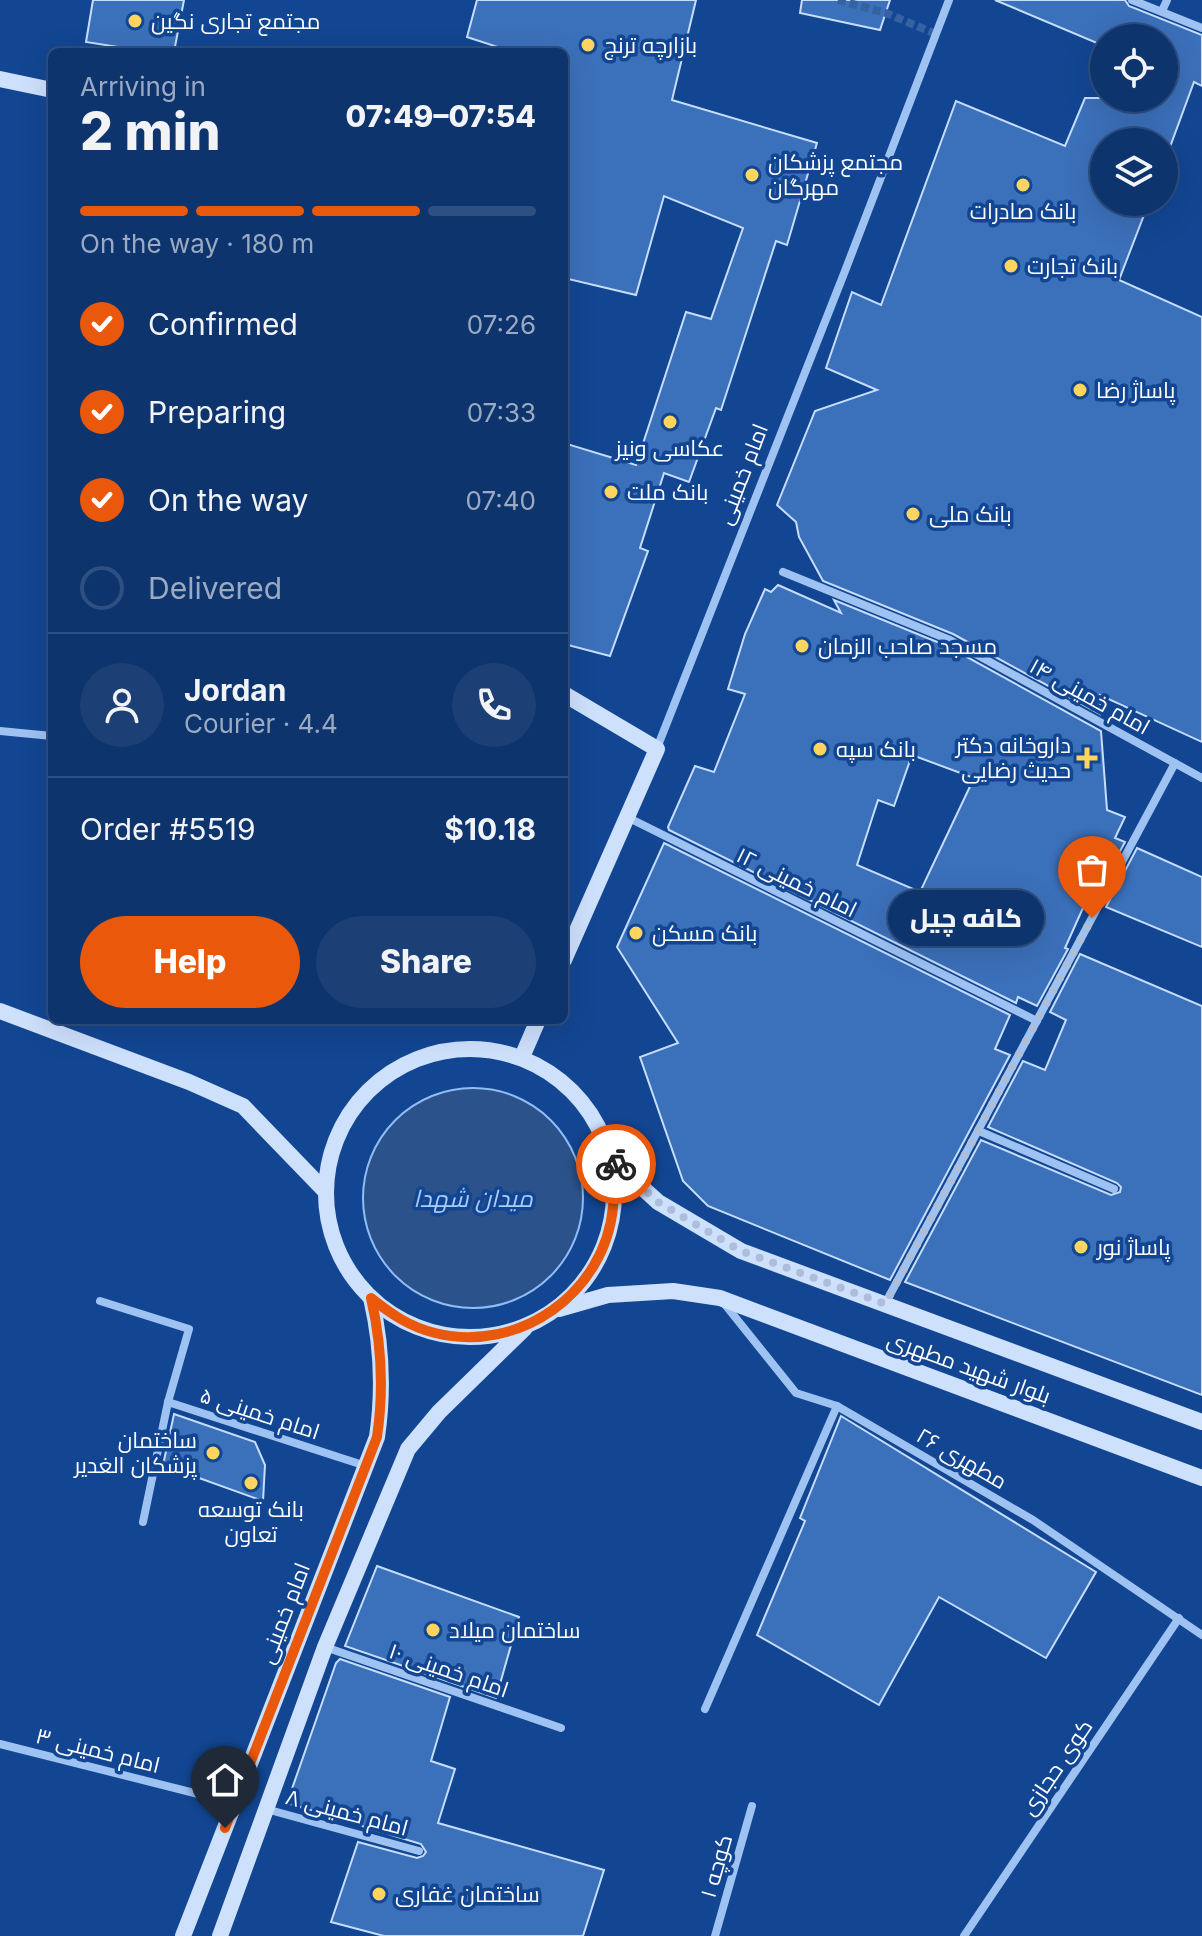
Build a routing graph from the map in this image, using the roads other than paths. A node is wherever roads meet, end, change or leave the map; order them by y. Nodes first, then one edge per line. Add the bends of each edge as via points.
1 (949, 0) edge
2 (1132, 0) edge
3 (1167, 0) edge
4 (1162, 11) junction
5 (1202, 28) edge
6 (0, 79) edge
7 (48, 89) edge
8 (783, 572) dead end
9 (568, 696) edge
10 (0, 731) edge
11 (48, 736) edge
12 (657, 749) junction
13 (1175, 763) junction
14 (1202, 778) edge
15 (626, 817) junction
16 (568, 951) edge
17 (5, 1015) edge
18 (1037, 1021) junction
19 (536, 1024) edge
20 (522, 1057) junction
21 (979, 1131) junction
22 (610, 1158) junction
23 (1114, 1189) dead end
24 (325, 1191) junction
25 (371, 1298) junction
26 (720, 1298) junction
27 (100, 1301) dead end
28 (885, 1304) junction
29 (553, 1311) junction
30 (529, 1325) junction
31 (168, 1402) junction
32 (837, 1406) junction
33 (1202, 1422) edge
34 (366, 1466) junction
35 (1202, 1478) edge
36 (143, 1522) dead end
37 (1179, 1618) junction
38 (1202, 1635) edge
39 (325, 1647) junction
40 (705, 1709) dead end
41 (561, 1728) dead end
42 (0, 1744) edge
43 (234, 1803) junction
44 (752, 1806) dead end
45 (266, 1809) junction
46 (419, 1851) dead end
47 (183, 1936) edge
48 (220, 1936) edge
49 (715, 1936) edge
50 (964, 1936) edge

1 - 12 street, امام خمینی
2 - 4 street
3 - 4 street
4 - 5 street
6 - 7 main road
8 - 13 street, امام خمینی ۱۴ via 950,640
9 - 12 main road
10 - 11 street
12 - 15 main road, امام خمینی
13 - 14 street, امام خمینی ۱۴
13 - 18 street
15 - 16 main road, امام خمینی
15 - 18 street, امام خمینی ۱۲
17 - 24 main road via 243,1106
18 - 21 street
19 - 20 main road
20 - 22 main road via 562,1081 583,1103
20 - 24 main road via 488,1049 453,1049 419,1057 388,1073 342,1124
21 - 23 street
21 - 28 street
22 - 28 main road, بلوار شهید مطهری via 658,1202 741,1251
22 - 29 main road via 614,1183 609,1231 588,1276
24 - 25 main road via 337,1250
25 - 30 main road via 401,1320 437,1334 493,1336
25 - 34 main road, امام خمینی via 382,1358 382,1403
26 - 29 main road, بلوار شهید مطهری via 673,1291 608,1295
26 - 32 street, مطهری ۲۶ via 796,1393
26 - 35 main road, بلوار شهید مطهری
27 - 31 street via 189,1329
28 - 33 main road, بلوار شهید مطهری
29 - 30 main road
30 - 39 main road via 408,1449
31 - 34 street, امام خمینی ۵
31 - 36 street, امام خمینی ۵
32 - 37 street, مطهری ۲۶ via 1033,1520
32 - 40 street
34 - 43 main road, امام خمینی
37 - 38 street, مطهری ۲۶
37 - 50 street, کوی حجازی
39 - 41 street, امام خمینی ۱۰
39 - 45 main road
42 - 43 street, امام خمینی ۳
43 - 47 main road, امام خمینی
44 - 49 street, کوچه ۱
45 - 46 street, امام خمینی ۸
45 - 48 main road

